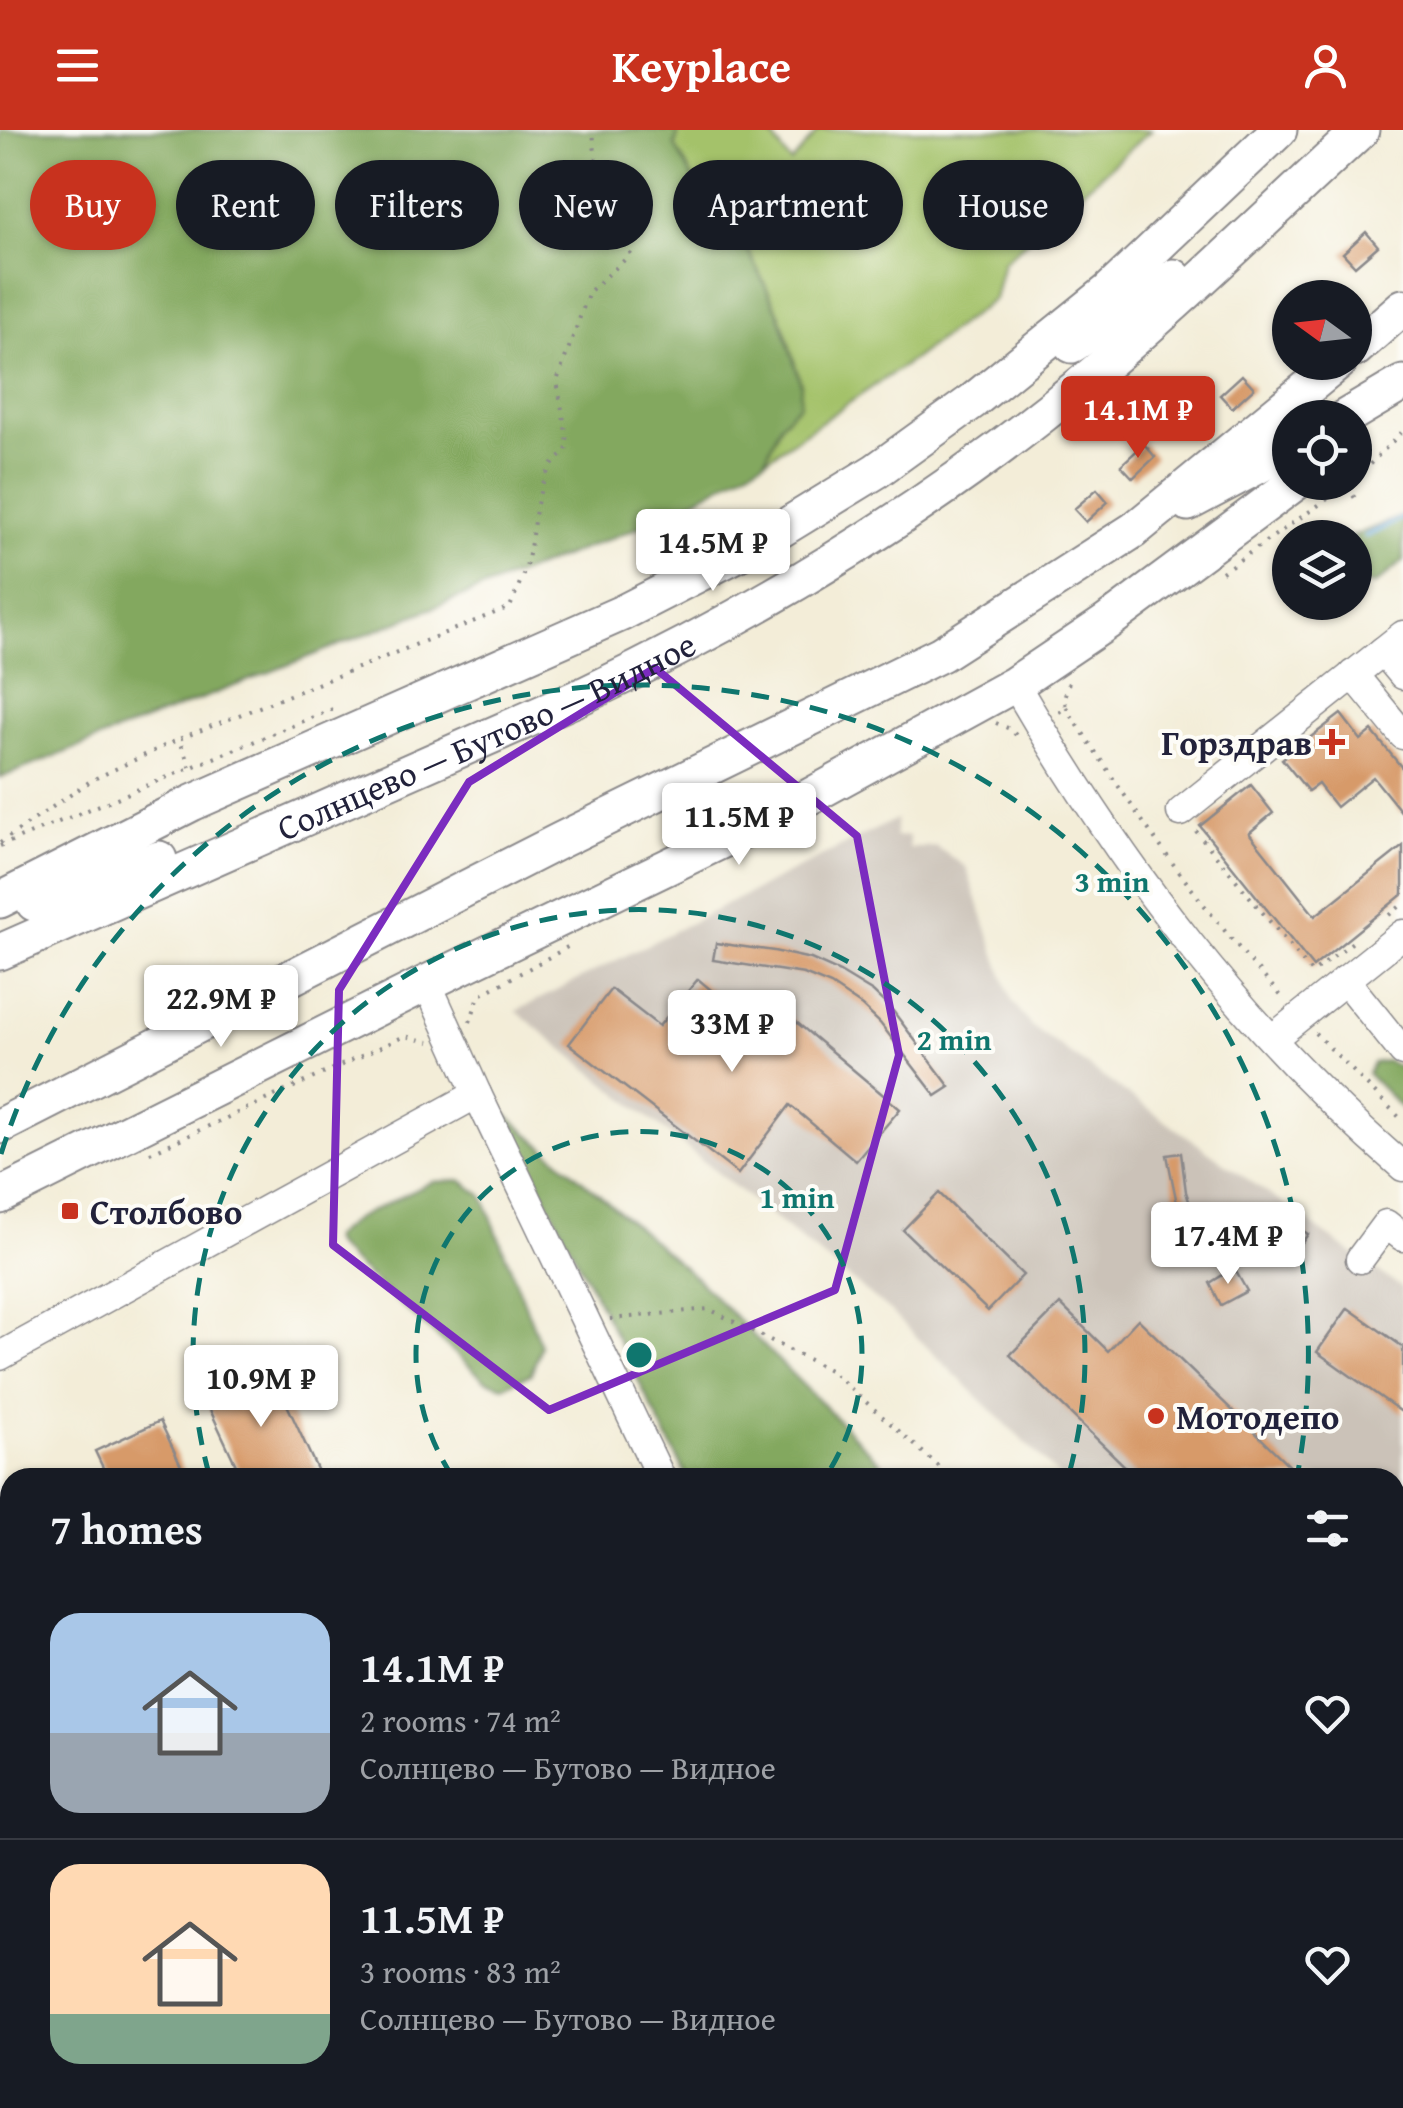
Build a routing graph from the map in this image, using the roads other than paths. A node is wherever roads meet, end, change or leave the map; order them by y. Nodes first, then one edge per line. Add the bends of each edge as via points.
1 (1280, 130) edge
2 (1361, 130) edge
3 (1304, 182) junction
4 (1403, 307) edge
5 (1372, 334) edge
6 (1317, 380) edge
7 (1403, 384) edge
8 (973, 401) junction
9 (1372, 402) edge
10 (1372, 413) edge
11 (1272, 460) edge
12 (1272, 500) edge
13 (1134, 530) junction
14 (1393, 643) edge
15 (1353, 674) junction
16 (1403, 675) edge
17 (1015, 684) junction
18 (1403, 736) edge
19 (420, 768) junction
20 (192, 803) junction
21 (1181, 812) road end
22 (0, 876) edge
23 (0, 900) edge
24 (0, 915) edge
25 (1403, 934) edge
26 (0, 952) edge
27 (1345, 980) junction
28 (427, 983) junction
29 (1272, 1039) junction
30 (1403, 1052) edge
31 (477, 1094) junction
32 (0, 1126) edge
33 (1403, 1168) edge
34 (0, 1196) edge
35 (1380, 1244) edge
36 (1403, 1256) edge
37 (0, 1356) edge
38 (656, 1468) edge

1 - 8 main road via 1109,292
2 - 3 main road, Солнцево — Бутово — Видное
3 - 8 main road via 1094,333
3 - 19 main road, Солнцево — Бутово — Видное via 1083,383 842,557 668,655
4 - 5 main road
6 - 13 main road
7 - 9 main road
7 - 10 main road
8 - 20 main road via 876,471 740,553 622,613
11 - 13 main road
12 - 17 main road
13 - 32 main road via 941,654
14 - 15 street
14 - 16 street
15 - 18 street
15 - 21 street
17 - 28 main road via 784,810
17 - 29 street via 1143,886
19 - 24 main road
19 - 26 main road, Солнцево — Бутово — Видное
20 - 22 main road
20 - 23 main road
25 - 27 street
27 - 29 street
27 - 30 street
28 - 31 street
28 - 34 main road
29 - 33 street
31 - 37 street
31 - 38 street
35 - 36 street

